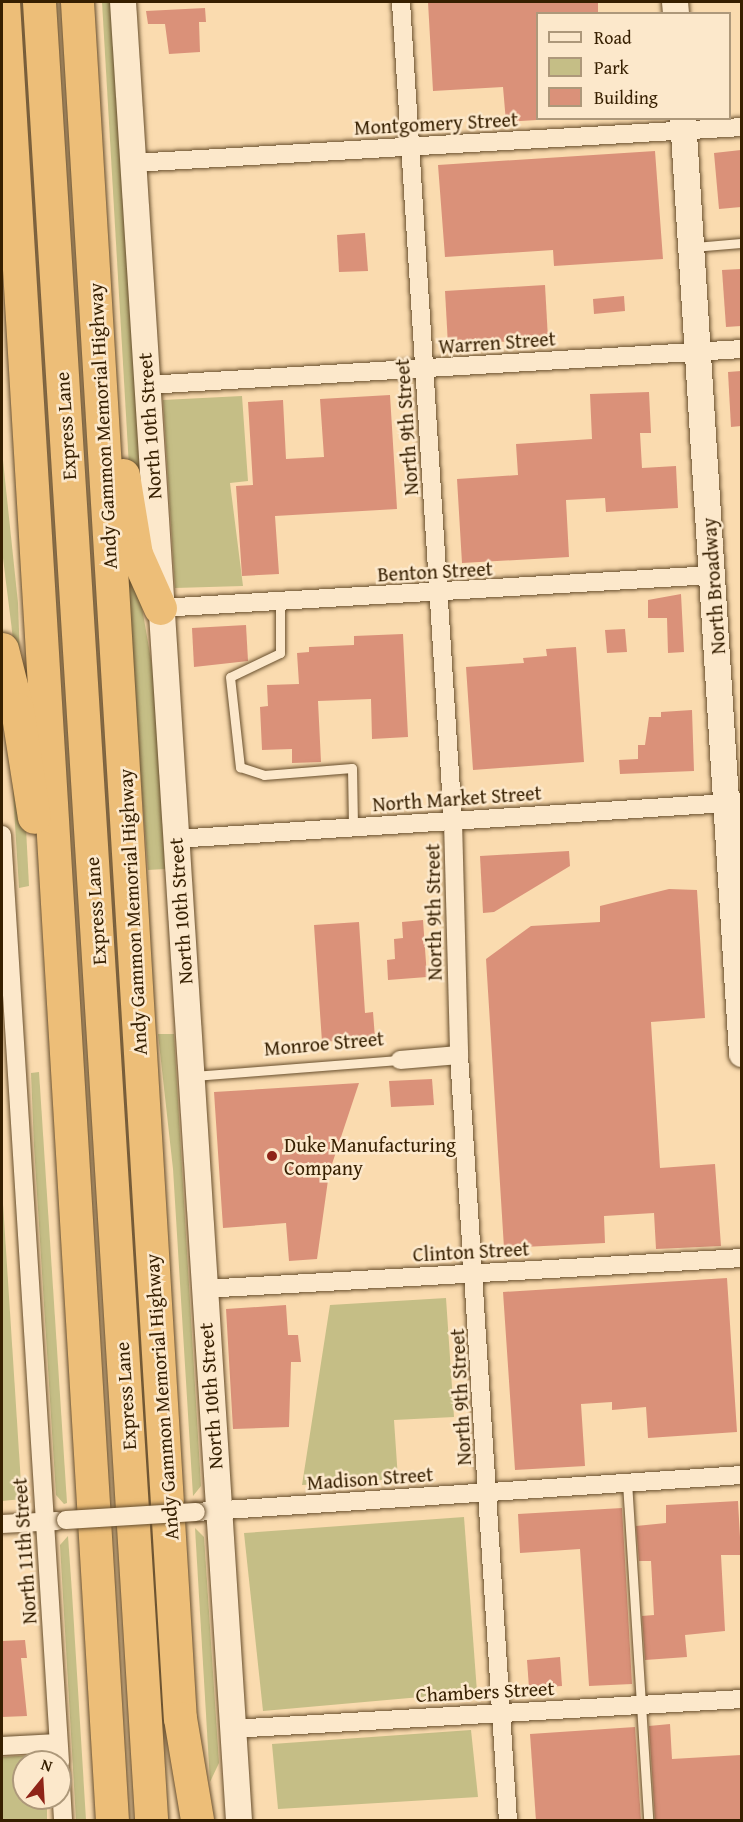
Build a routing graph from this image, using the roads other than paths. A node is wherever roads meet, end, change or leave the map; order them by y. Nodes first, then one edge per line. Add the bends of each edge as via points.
1 (3, 2) edge
2 (39, 2) edge
3 (77, 2) edge
4 (123, 2) edge
5 (401, 2) edge
6 (683, 124) edge
7 (741, 127) edge
8 (410, 147) junction
9 (133, 163) junction
10 (741, 243) edge
11 (691, 248) junction
12 (741, 349) edge
13 (698, 351) junction
14 (424, 369) junction
15 (147, 385) junction
16 (102, 389) junction
17 (712, 574) junction
18 (439, 593) junction
19 (280, 602) junction
20 (160, 608) junction
21 (2, 649) edge
22 (734, 803) edge
23 (453, 821) junction
24 (353, 828) junction
25 (2, 835) edge
26 (175, 839) junction
27 (4, 905) edge
28 (59, 915) junction
29 (741, 1042) edge
30 (741, 1054) edge
31 (459, 1055) junction
32 (399, 1060) joint
33 (192, 1076) junction
34 (10, 1085) edge
35 (741, 1258) edge
36 (475, 1274) junction
37 (203, 1289) junction
38 (741, 1475) edge
39 (627, 1482) junction
40 (488, 1493) junction
41 (207, 1512) junction
42 (45, 1521) junction
43 (2, 1524) edge
44 (741, 1699) edge
45 (640, 1705) junction
46 (502, 1712) junction
47 (180, 1718) junction
48 (231, 1729) junction
49 (58, 1743) junction
50 (2, 1746) edge
51 (59, 1750) edge
52 (112, 1821) edge
53 (151, 1821) edge
54 (183, 1821) edge
55 (197, 1821) edge
56 (239, 1821) edge
57 (508, 1821) edge
58 (648, 1821) edge

1 - 28 highway
2 - 53 highway, Express Lane
3 - 16 highway, Andy Gammon Memorial Highway
4 - 9 street, North 10th Street
5 - 8 street, North 9th Street
6 - 7 street, Montgomery Street
6 - 8 street, Montgomery Street
6 - 11 street, North Broadway
8 - 9 street, Montgomery Street
8 - 14 street, North 9th Street
9 - 15 street, North 10th Street
10 - 11 lane
11 - 13 street, North Broadway
12 - 13 street, Warren Street
13 - 14 street, Warren Street
13 - 17 street, North Broadway
14 - 15 street, Warren Street
14 - 18 street, North 9th Street
15 - 20 street, North 10th Street
16 - 20 highway via 120,446 136,554
16 - 47 highway, Andy Gammon Memorial Highway
17 - 18 street, Benton Street
17 - 22 street, North Broadway
18 - 19 street, Benton Street
18 - 23 street, North 9th Street
19 - 20 street, Benton Street
19 - 24 lane via 279,653 230,677 240,767 264,776 352,768
20 - 26 street, North 10th Street
21 - 28 highway via 17,709 41,850
22 - 23 street, North Market Street
22 - 29 street, North Broadway
23 - 24 street, North Market Street
23 - 31 street, North 9th Street
24 - 26 street, North Market Street
25 - 27 street, North 11th Street
26 - 33 street, North 10th Street
27 - 34 street, North 11th Street
28 - 52 highway
29 - 30 street, North Broadway
31 - 32 street, Monroe Street
31 - 36 street, North 9th Street
32 - 33 lane, Monroe Street
33 - 37 street, North 10th Street
34 - 42 street, North 11th Street
35 - 36 street, Clinton Street
36 - 37 street, Clinton Street
36 - 40 street, North 9th Street
37 - 41 street, North 10th Street
38 - 39 street, Madison Street
39 - 40 street, Madison Street
39 - 45 lane
40 - 41 street, Madison Street
40 - 46 street, North 9th Street
41 - 42 street, Madison Street, bridge
41 - 48 street, North 10th Street
42 - 43 street, Madison Street
42 - 49 street, North 11th Street
44 - 45 street, Chambers Street
45 - 46 street, Chambers Street
45 - 58 lane
46 - 48 street, Chambers Street
46 - 57 street, North 9th Street
47 - 54 highway
47 - 55 highway, Andy Gammon Memorial Highway
48 - 56 street, North 10th Street
49 - 50 street
49 - 51 street, North 11th Street

